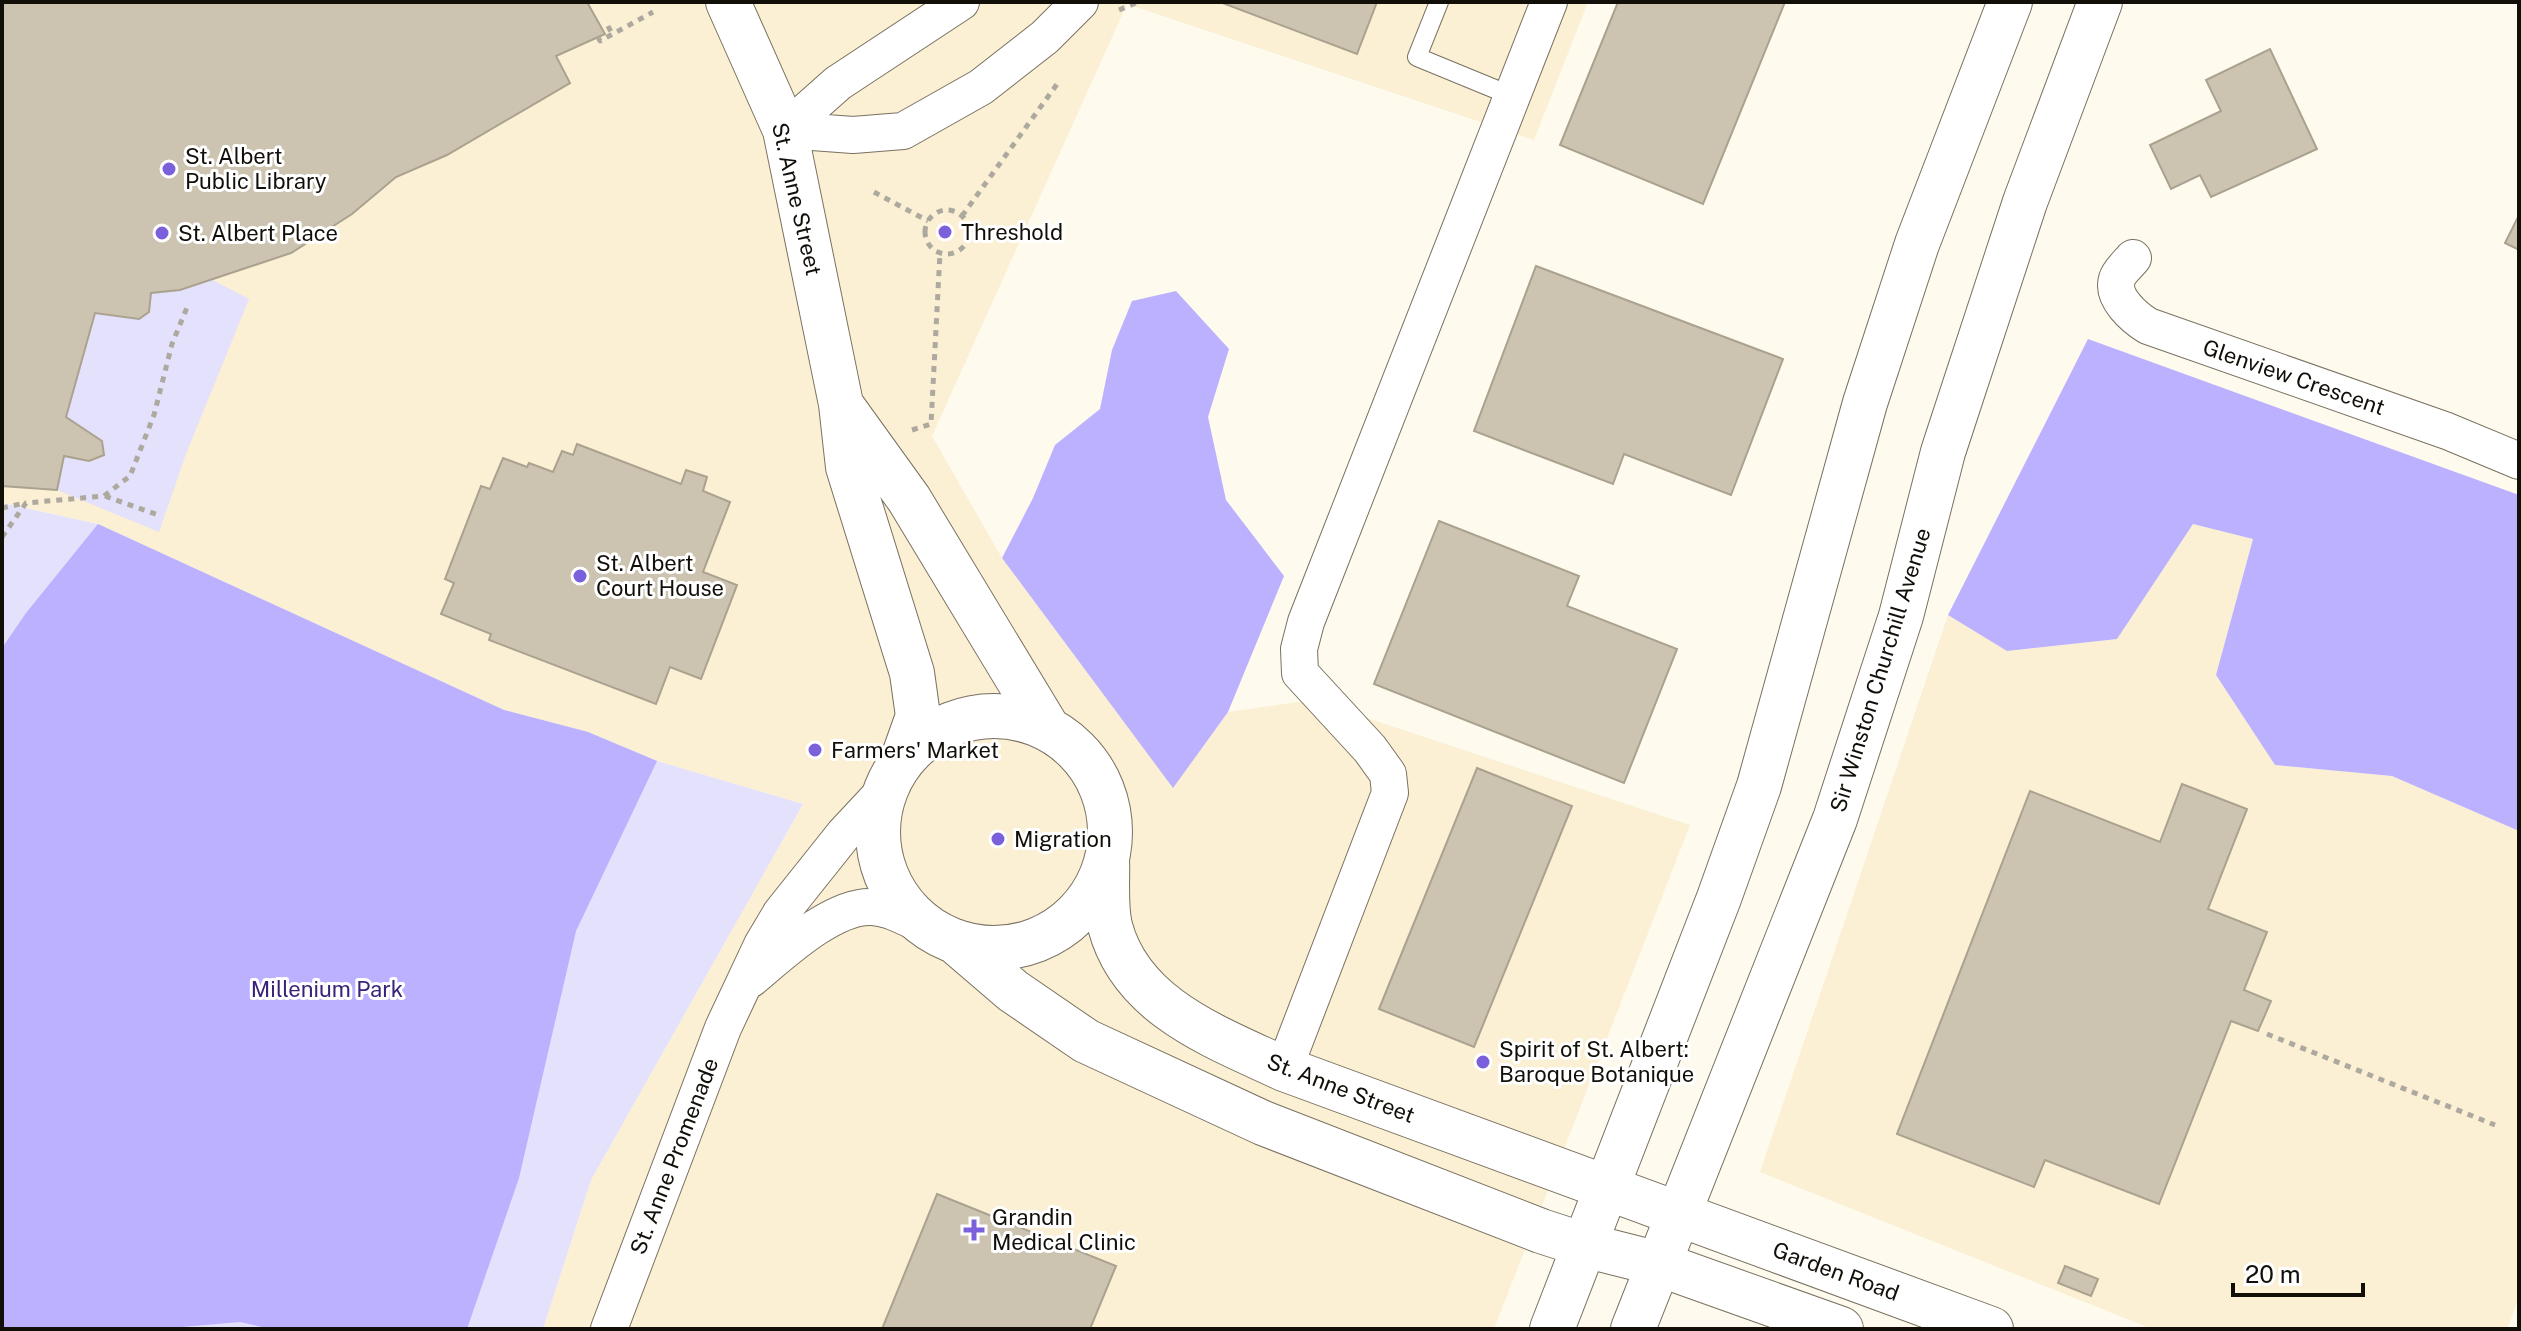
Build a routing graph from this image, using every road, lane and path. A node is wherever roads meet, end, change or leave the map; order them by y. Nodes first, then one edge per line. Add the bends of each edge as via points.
1 (728, 2) edge
2 (961, 2) edge
3 (1080, 2) edge
4 (1138, 2) edge
5 (1439, 2) edge
6 (1549, 2) edge
7 (2010, 2) edge
8 (2100, 2) edge
9 (653, 12) dead end
10 (1115, 12) dead end
11 (608, 26) dead end
12 (612, 34) junction
13 (598, 37) dead end
14 (1068, 68) dead end
15 (1512, 96) junction
16 (785, 130) junction
17 (874, 192) dead end
18 (962, 216) junction
19 (928, 221) junction
20 (940, 253) junction
21 (2133, 258) dead end
22 (188, 305) dead end
23 (841, 404) junction
24 (911, 430) dead end
25 (2519, 461) edge
26 (104, 496) junction
27 (26, 503) junction
28 (2, 508) edge
29 (158, 515) dead end
30 (2, 537) edge
31 (1048, 729) junction
32 (894, 775) junction
33 (1107, 859) junction
34 (941, 934) junction
35 (743, 985) junction
36 (2267, 1034) dead end
37 (1284, 1069) junction
38 (2495, 1125) dead end
39 (1607, 1189) junction
40 (1679, 1216) junction
41 (1584, 1245) junction
42 (1659, 1264) junction
43 (609, 1329) edge
44 (1552, 1329) edge
45 (1633, 1329) edge
46 (1841, 1329) edge
47 (1991, 1329) edge

1 - 16 street, St. Anne Street
2 - 16 street via 838,83
3 - 16 street via 981,87 903,131 853,135
4 - 10 path
5 - 15 lane via 1417,57
6 - 15 street
7 - 39 street via 1917,244 1865,403 1759,786
8 - 40 street, Sir Winston Churchill Avenue via 2025,202 1943,452 1901,616 1835,819
9 - 12 path
11 - 12 path
12 - 13 path via 600,41
14 - 18 path
15 - 37 street via 1299,649 1300,673 1370,749 1388,774 1390,793
16 - 23 street, St. Anne Street
17 - 19 path
18 - 19 path via 944,210
18 - 20 path via 969,229 966,243 955,253
19 - 20 path via 926,240
20 - 24 path via 931,424
21 - 25 street, Glenview Crescent via 2117,278 2117,289 2130,313 2148,326 2460,435
22 - 26 path via 130,476
23 - 31 street, St. Anne Street via 909,499
23 - 32 street, St. Anne Street via 848,467 913,681 918,716
26 - 27 path
26 - 29 path
27 - 28 path
27 - 30 path
31 - 32 street via 1009,717 968,718 918,744
31 - 33 street via 1077,751 1100,785 1110,820
32 - 34 street via 878,828 881,863 909,913
32 - 35 street, St. Anne Promenade via 781,913
33 - 34 street via 1096,888 1072,919 1034,942 997,949
33 - 37 street, St. Anne Street via 1110,925 1125,965 1158,1001 1191,1025
34 - 35 street, St. Anne Promenade via 891,910 869,906 814,929
34 - 41 street via 1086,1041 1263,1123
35 - 43 street, St. Anne Promenade
36 - 38 path
37 - 39 street, St. Anne Street
39 - 40 street, St. Anne Street
39 - 41 street
40 - 42 street, Sir Winston Churchill Avenue
40 - 47 street, Garden Road
41 - 42 street
41 - 44 street
42 - 45 street, Sir Winston Churchill Avenue
42 - 46 street

